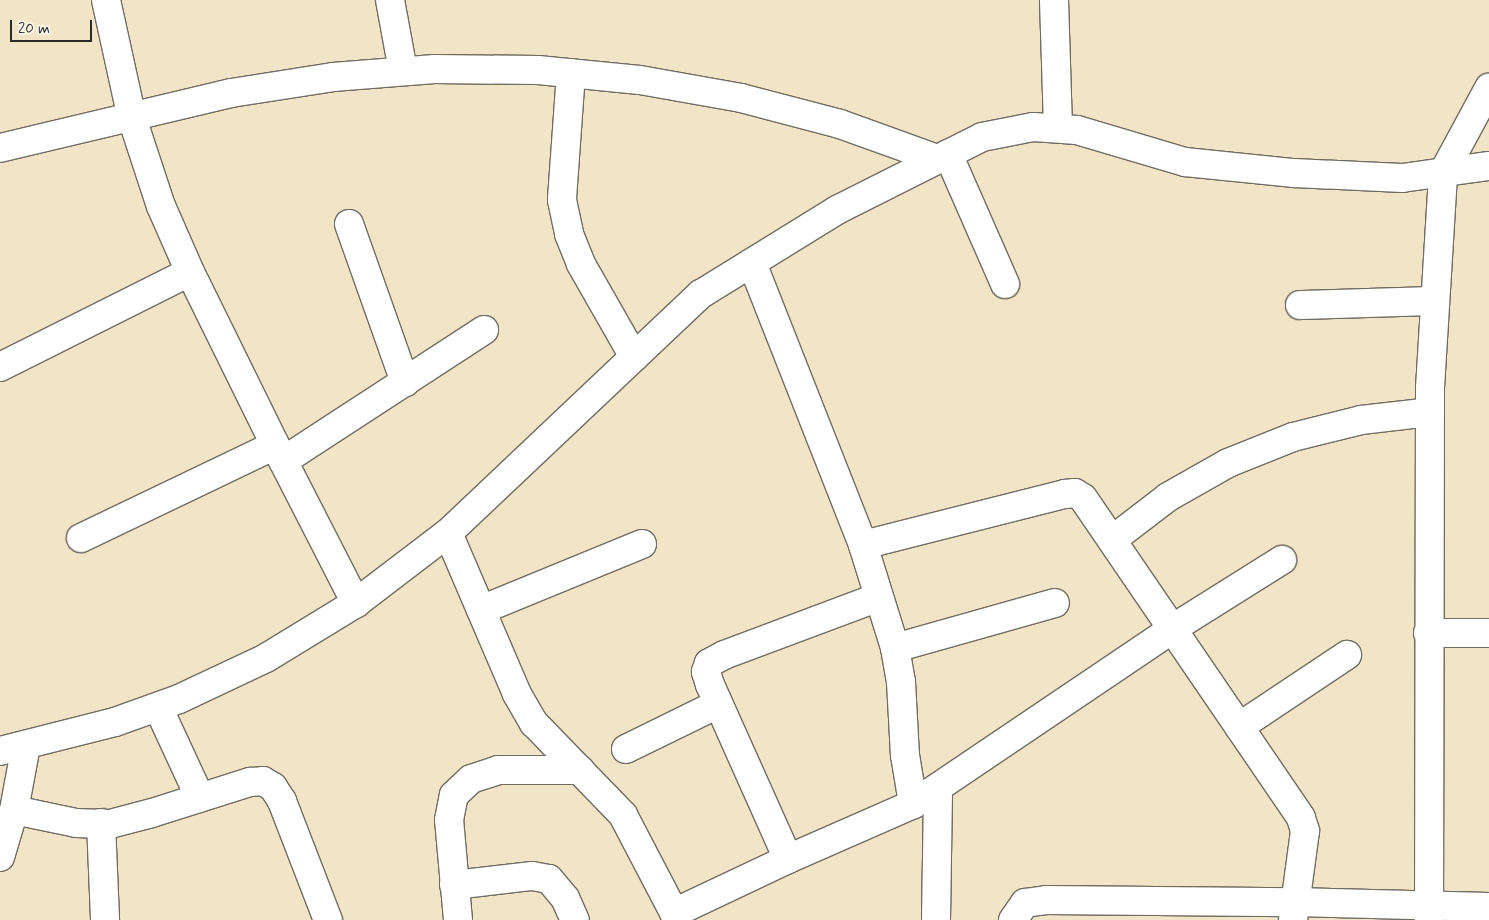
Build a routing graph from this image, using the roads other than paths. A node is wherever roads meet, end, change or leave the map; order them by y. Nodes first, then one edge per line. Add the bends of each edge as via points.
1 (106, 0) edge
2 (390, 0) edge
3 (1054, 0) edge
4 (403, 72) junction
5 (571, 73) junction
6 (1489, 88) edge
7 (132, 118) junction
8 (1058, 128) junction
9 (0, 148) edge
10 (942, 157) junction
11 (1489, 166) edge
12 (1443, 173) junction
13 (349, 224) dead end
14 (752, 263) junction
15 (190, 272) junction
16 (1005, 284) dead end
17 (1436, 301) junction
18 (1300, 306) dead end
19 (484, 330) dead end
20 (634, 357) junction
21 (0, 367) edge
22 (405, 382) junction
23 (1430, 412) junction
24 (279, 453) junction
25 (448, 533) junction
26 (81, 538) dead end
27 (1112, 540) junction
28 (642, 544) dead end
29 (863, 545) junction
30 (1282, 560) dead end
31 (879, 596) junction
32 (356, 603) junction
33 (1055, 603) dead end
34 (481, 610) junction
35 (1172, 629) junction
36 (1428, 633) junction
37 (1489, 633) edge
38 (895, 648) junction
39 (1347, 655) dead end
40 (718, 704) junction
41 (158, 707) junction
42 (1239, 727) junction
43 (13, 748) edge
44 (626, 749) dead end
45 (580, 770) junction
46 (938, 790) junction
47 (200, 798) junction
48 (914, 804) junction
49 (14, 810) junction
50 (101, 823) junction
51 (0, 857) edge
52 (788, 859) junction
53 (454, 886) junction
54 (1489, 907) edge
55 (1294, 911) edge
56 (1429, 913) edge
57 (676, 916) edge
58 (105, 920) edge
59 (328, 920) edge
60 (458, 920) edge
61 (575, 920) edge
62 (936, 920) edge
63 (1013, 920) edge

1 - 7 street
2 - 4 street
3 - 8 street
4 - 5 street via 519,70
4 - 7 street via 333,77 231,93
5 - 10 street via 640,80 741,98 840,124
5 - 20 street via 562,200 569,234 581,264
6 - 12 street
7 - 9 street
7 - 15 street via 162,206
8 - 10 street via 1033,127 982,137
8 - 12 street via 1077,130 1185,162 1294,173 1402,178
10 - 14 street via 837,210
10 - 16 street
11 - 12 street
12 - 17 street
13 - 22 street
14 - 20 street via 701,294
14 - 29 street
15 - 21 street
15 - 24 street
17 - 18 street
17 - 23 street
19 - 22 street
20 - 25 street
22 - 24 street
23 - 27 street via 1361,420 1293,437 1228,463 1168,497
23 - 36 street
24 - 26 street
24 - 32 street
25 - 32 street
25 - 34 street
27 - 29 street via 1083,498 1075,493
27 - 35 street
28 - 34 street
29 - 31 street
30 - 35 street
31 - 38 street
31 - 40 street via 709,663 706,672
32 - 41 street via 266,658
33 - 38 street
34 - 45 street via 517,694 534,723
35 - 42 street
35 - 46 street
36 - 37 street
36 - 56 street
38 - 48 street via 901,682 905,755
39 - 42 street
40 - 44 street
40 - 52 street
41 - 43 street via 115,722
41 - 47 street
42 - 55 street via 1301,818 1305,831
43 - 49 street
45 - 53 street via 498,770 471,779 454,795 449,820
45 - 57 street via 623,815
46 - 48 street
46 - 62 street
47 - 50 street via 110,824
47 - 59 street via 250,782 263,781 273,787 282,801
48 - 52 street
49 - 50 street via 76,822
49 - 51 street
50 - 58 street
52 - 57 street
53 - 60 street
53 - 61 street via 532,876 549,879 565,898
54 - 56 street
55 - 56 street
55 - 63 street via 1046,900 1025,903

